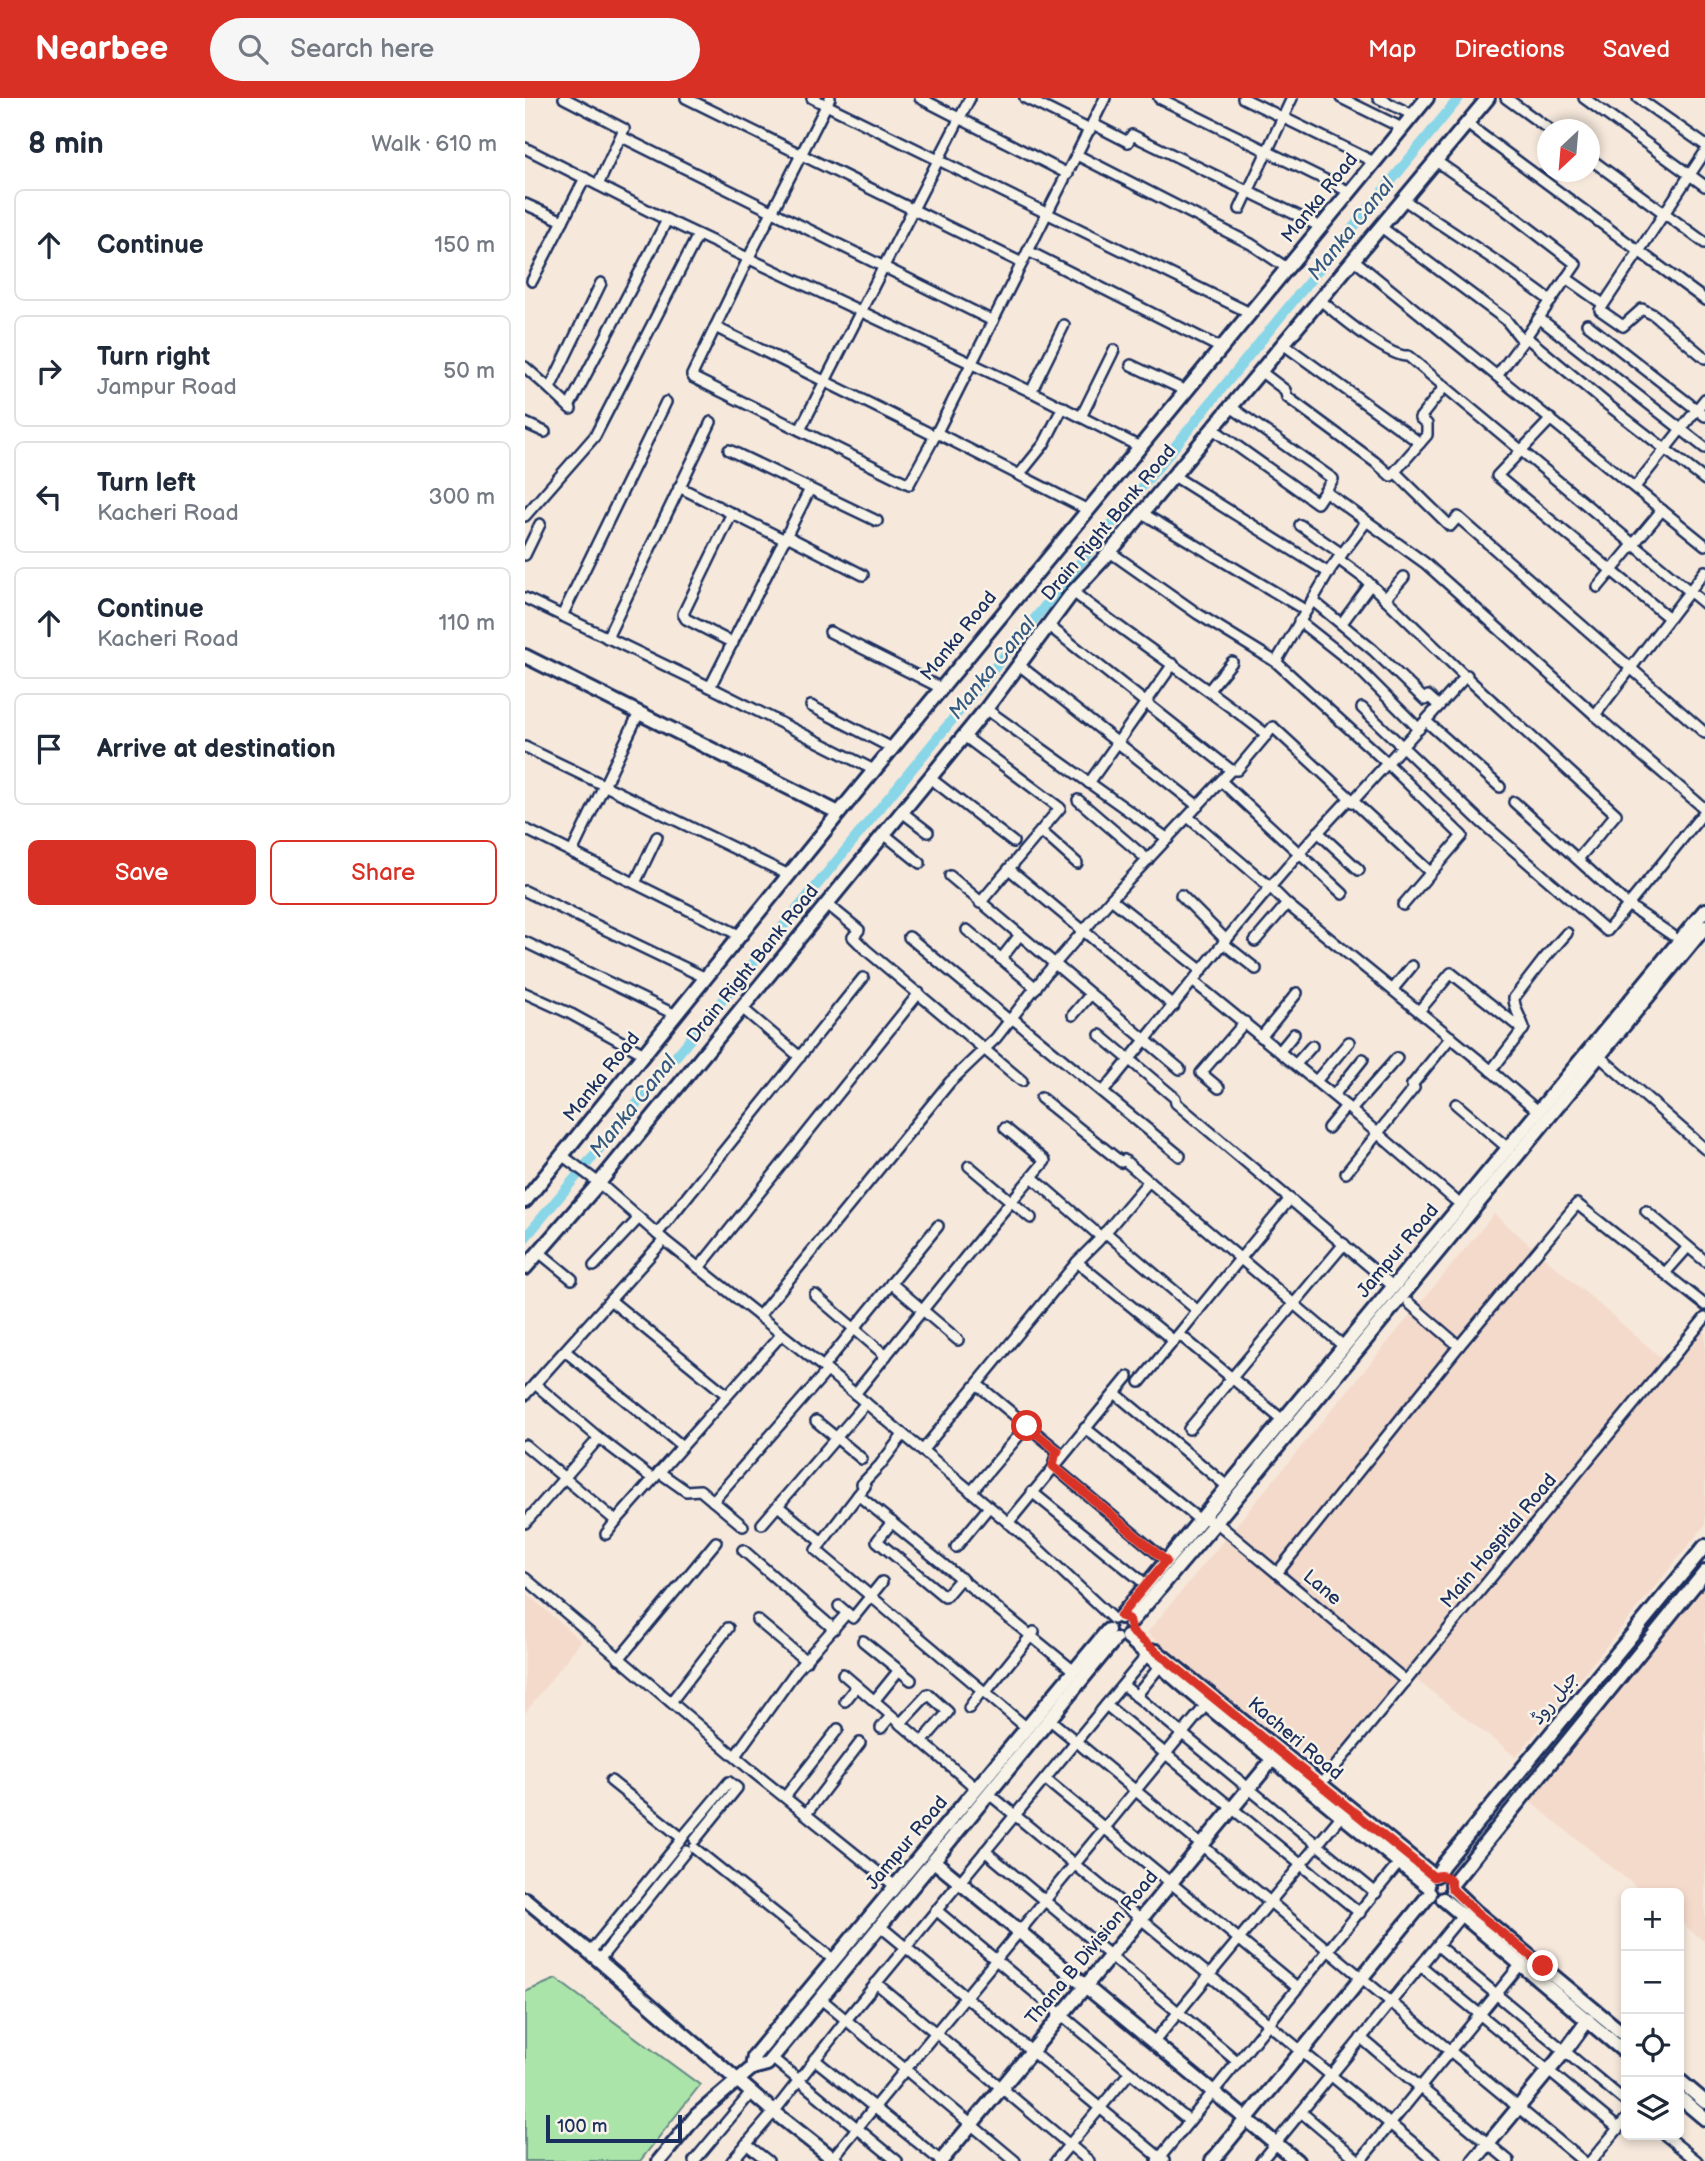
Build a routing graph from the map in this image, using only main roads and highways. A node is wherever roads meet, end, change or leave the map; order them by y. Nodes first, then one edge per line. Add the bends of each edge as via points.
1 (1427, 98) edge
2 (1488, 98) edge
3 (525, 656) edge
4 (839, 813) junction
5 (1705, 910) edge
6 (1705, 927) edge
7 (528, 1192) edge
8 (525, 1268) edge
9 (1705, 1546) edge
10 (1705, 1572) edge
11 (1121, 1628) junction
12 (1273, 1759) junction
13 (982, 1791) junction
14 (934, 1861) junction
15 (1439, 1886) junction
16 (525, 1899) edge
17 (1085, 1986) junction
18 (1588, 2020) junction
19 (1621, 2032) edge
20 (1621, 2049) edge
21 (752, 2068) junction
22 (738, 2081) junction
23 (1684, 2084) edge
24 (1684, 2101) edge
25 (1705, 2102) edge
26 (1246, 2119) junction
27 (1705, 2119) edge
28 (833, 2160) edge
29 (659, 2161) edge
30 (941, 2161) edge
31 (1212, 2161) edge
32 (1297, 2161) edge
33 (1474, 2161) edge

1 - 4 main road, Manka Road
2 - 8 main road, Drain Right Bank Road via 1073,592 986,709
3 - 4 main road
4 - 7 main road, Manka Road via 563,1156
5 - 11 main road, Jampur Road via 1166,1561
6 - 11 main road, Jampur Road via 1216,1522
9 - 15 main road, جیل روڈ via 1443,1865
10 - 15 main road, جیل روڈ
11 - 12 main road, Kacheri Road
11 - 13 main road, Jampur Road via 1049,1719
11 - 13 main road, Jampur Road via 1074,1671
11 - 15 main road, Kacheri Road
12 - 15 main road, Kacheri Road via 1399,1863
12 - 17 main road, Thana B Division Road
13 - 14 main road, Jampur Road
13 - 21 main road, Jampur Road via 895,1886 754,2056
14 - 17 main road
14 - 21 main road, Jampur Road via 770,2061
15 - 18 main road, Kacheri Road via 1462,1915
15 - 19 main road, Kacheri Road
15 - 26 main road, جیل روڈ
16 - 22 main road
17 - 26 main road
17 - 30 main road, Thana B Division Road
18 - 20 main road, Kacheri Road
18 - 33 main road
21 - 22 main road, Jampur Road
22 - 28 main road
22 - 29 main road, Jampur Road via 697,2115
23 - 25 main road
24 - 27 main road
26 - 31 main road, جیل روڈ
26 - 32 main road

